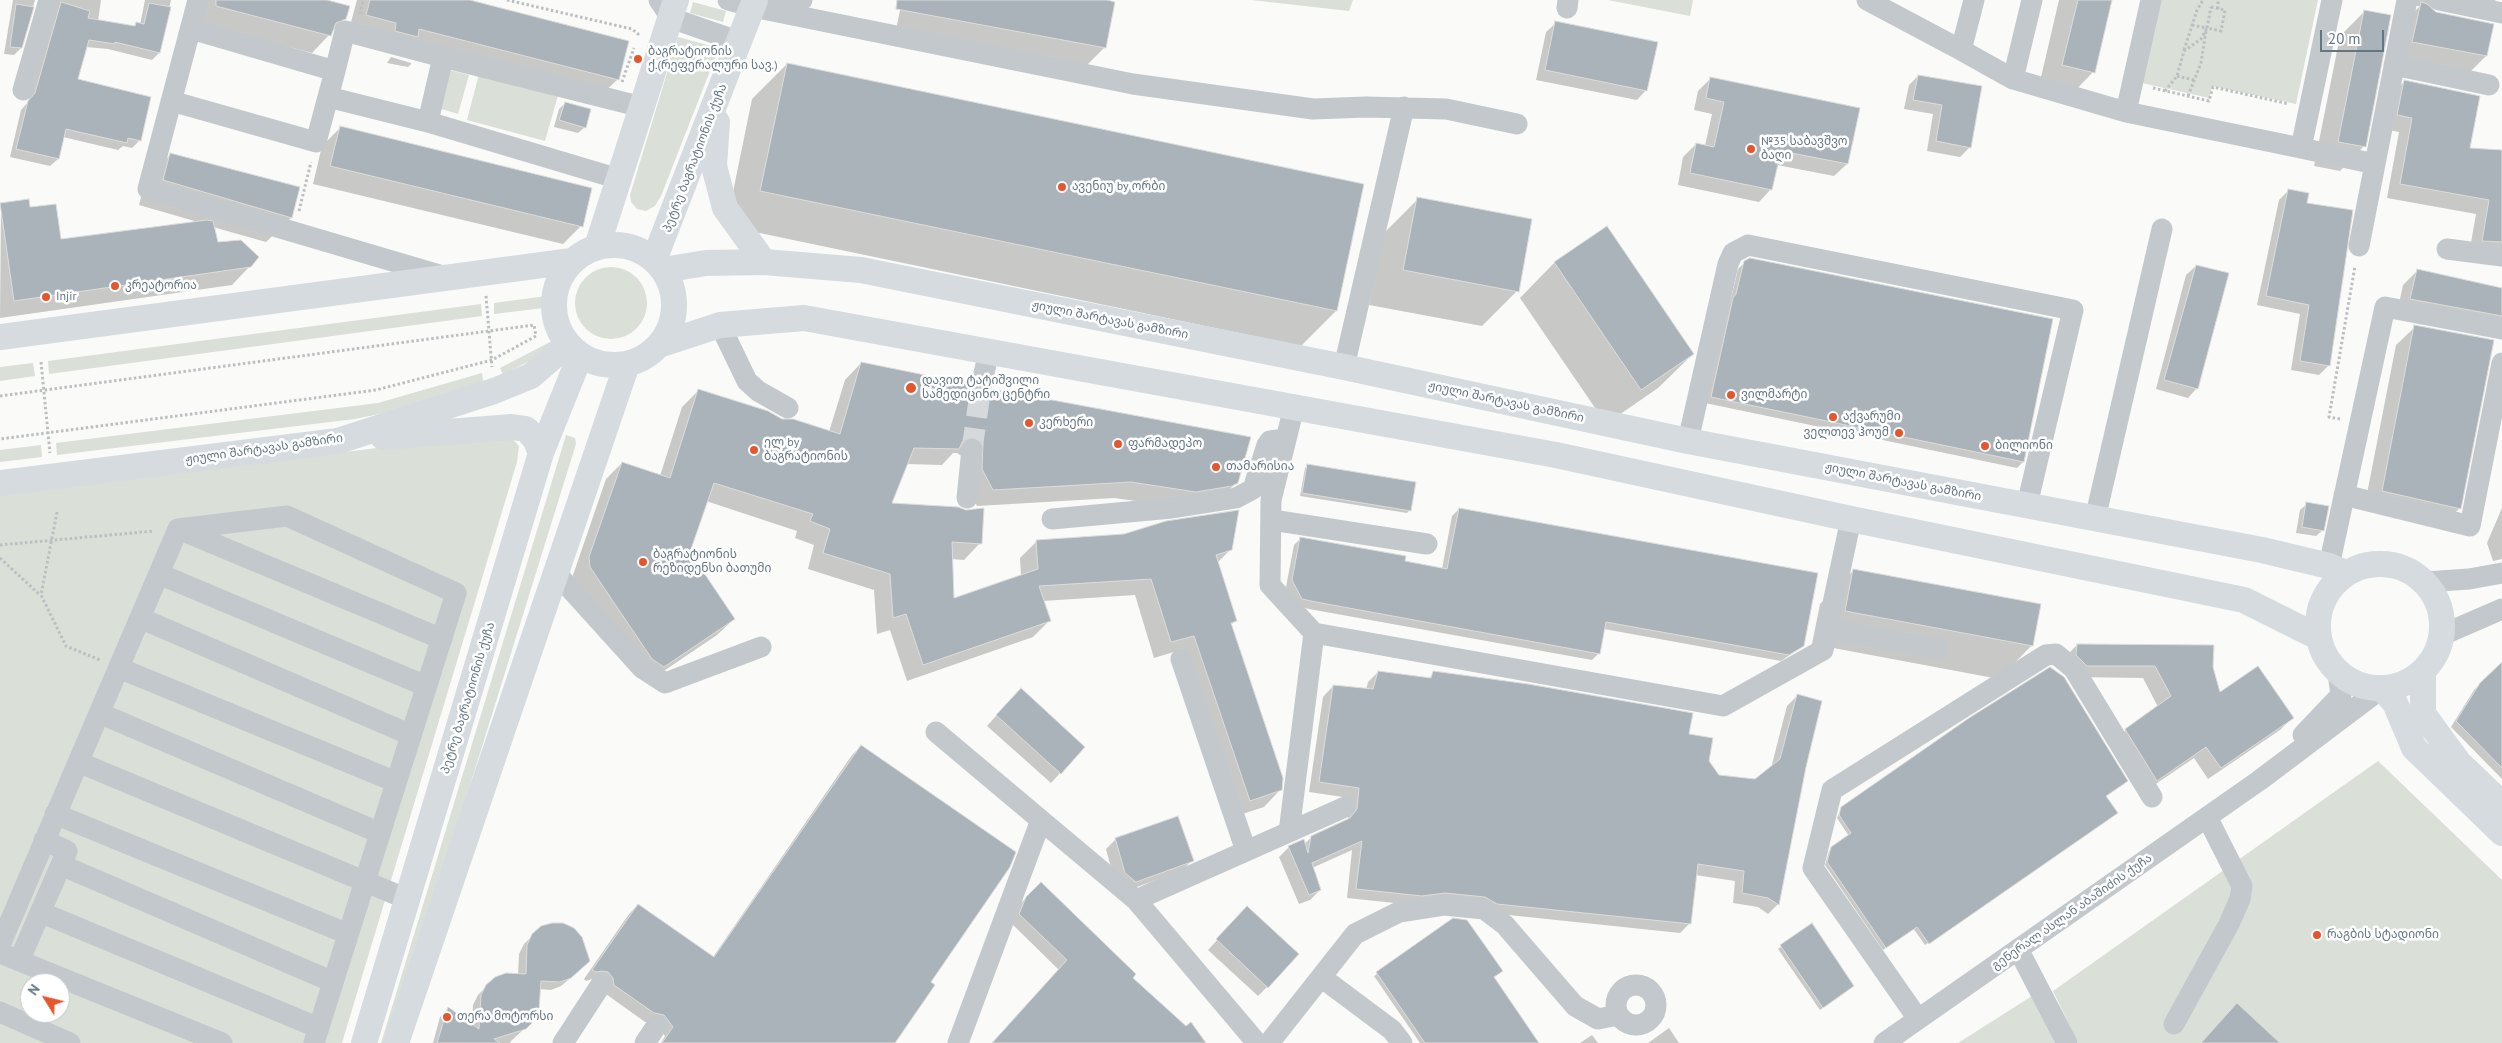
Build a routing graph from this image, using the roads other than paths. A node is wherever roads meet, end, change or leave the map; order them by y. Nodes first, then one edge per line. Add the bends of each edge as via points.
1 (49, 0) edge
2 (198, 0) edge
3 (728, 0) edge
4 (802, 0) edge
5 (1867, 0) edge
6 (1974, 0) edge
7 (2032, 0) edge
8 (2151, 0) edge
9 (2332, 0) edge
10 (2407, 0) edge
11 (2439, 0) edge
12 (754, 4) edge
13 (669, 6) edge
14 (2502, 13) edge
15 (190, 29) junction
16 (740, 42) junction
17 (1961, 50) junction
18 (442, 57) junction
19 (2394, 65) junction
20 (335, 71) junction
21 (2013, 79) junction
22 (2489, 85) dead end
23 (722, 88) junction
24 (23, 90) dead end
25 (328, 97) junction
26 (171, 101) junction
27 (642, 107) junction
28 (1404, 107) junction
29 (2126, 112) junction
30 (428, 122) junction
31 (1517, 124) dead end
32 (2301, 148) junction
33 (2375, 164) junction
34 (619, 179) junction
35 (2162, 229) dead end
36 (2359, 246) road end
37 (597, 247) junction
38 (2447, 249) dead end
39 (2502, 256) edge
40 (572, 261) junction
41 (764, 262) junction
42 (659, 265) junction
43 (448, 278) junction
44 (720, 325) junction
45 (2502, 329) edge
46 (0, 337) edge
47 (659, 345) junction
48 (574, 350) junction
49 (989, 351) junction
50 (2502, 363) edge
51 (627, 364) junction
52 (1344, 367) junction
53 (981, 387) tunnel mouth
54 (1294, 407) junction
55 (788, 408) dead end
56 (1285, 439) junction
57 (338, 441) junction
58 (1688, 441) junction
59 (972, 449) tunnel mouth
60 (541, 454) junction
61 (0, 483) edge
62 (2344, 495) junction
63 (967, 498) dead end
64 (2028, 505) junction
65 (1052, 519) dead end
66 (1851, 519) junction
67 (2095, 519) junction
68 (1272, 520) junction
69 (178, 529) junction
70 (1427, 544) dead end
71 (2337, 570) junction
72 (2502, 573) edge
73 (159, 574) junction
74 (556, 574) junction
75 (2425, 582) junction
76 (2502, 609) edge
77 (140, 618) junction
78 (1828, 629) junction
79 (1314, 634) junction
80 (2442, 635) junction
81 (2318, 637) junction
82 (442, 639) junction
83 (761, 647) dead end
84 (1939, 649) dead end
85 (1182, 659) dead end
86 (119, 668) junction
87 (2423, 671) junction
88 (2338, 672) junction
89 (426, 686) junction
90 (2382, 688) junction
91 (99, 713) junction
92 (936, 732) dead end
93 (411, 735) junction
94 (78, 762) junction
95 (2260, 780) junction
96 (396, 782) junction
97 (2152, 797) dead end
98 (2502, 804) edge
99 (1345, 807) dead end
100 (55, 814) junction
101 (2207, 817) junction
102 (1041, 820) junction
103 (1289, 832) junction
104 (380, 833) junction
105 (2502, 833) edge
106 (44, 840) junction
107 (1246, 851) junction
108 (61, 865) junction
109 (365, 882) junction
110 (407, 899) junction
111 (1136, 900) junction
112 (40, 912) junction
113 (348, 934) junction
114 (0, 945) edge
115 (2018, 949) junction
116 (10, 957) edge
117 (1321, 977) junction
118 (333, 982) junction
119 (602, 983) dead end
120 (0, 1012) edge
121 (1618, 1015) dead end
122 (1918, 1019) junction
123 (2174, 1024) dead end
124 (657, 1025) dead end
125 (316, 1035) edge
126 (402, 1040) edge
127 (70, 1043) edge
128 (222, 1043) edge
129 (364, 1043) edge
130 (563, 1043) edge
131 (645, 1043) edge
132 (958, 1043) edge
133 (1257, 1043) edge
134 (1270, 1043) edge
135 (1402, 1043) edge
136 (1884, 1043) edge
137 (2068, 1043) edge

1 - 24 street
2 - 15 street
3 - 12 street
4 - 12 street
5 - 17 street
6 - 17 street
7 - 21 street
8 - 29 street
9 - 32 street
10 - 19 street
11 - 14 street
12 - 16 main road, პეტრე ბაგრატიონის ქუჩა
12 - 28 street via 1133,84 1313,109
13 - 16 street
13 - 27 main road
15 - 20 street
15 - 26 street
16 - 23 main road, პეტრე ბაგრატიონის ქუჩა
17 - 21 street
18 - 20 street via 345,31
18 - 27 street
18 - 30 street
19 - 22 street
19 - 33 street
20 - 25 street
21 - 29 street
23 - 41 main road via 714,166 724,208
23 - 42 main road, პეტრე ბაგრატიონის ქუჩა
25 - 26 street via 316,142
25 - 30 street
26 - 43 street via 148,189
27 - 34 main road
28 - 31 street via 1446,109
28 - 52 street
29 - 32 street
30 - 34 street
32 - 33 street
33 - 36 street
34 - 37 main road
35 - 67 street
37 - 40 main road
37 - 42 main road via 633,247
38 - 39 street
40 - 43 main road
40 - 48 main road via 559,279 553,302 556,325
41 - 42 main road, ჟიული შარტავას გამზირი
41 - 52 main road, ჟიული შარტავას გამზირი via 861,270
42 - 47 main road via 670,282 674,308 669,327
43 - 46 main road
44 - 47 main road
44 - 49 main road via 804,318
44 - 55 street via 747,382
45 - 62 street via 2385,306
47 - 51 main road via 645,357
48 - 51 main road via 595,362 611,366
48 - 57 main road, ჟიული შარტავას გამზირი via 531,376 494,391
48 - 60 main road, პეტრე ბაგრატიონის ქუჩა
49 - 53 street
49 - 54 main road
50 - 62 street via 2470,526
51 - 74 main road
52 - 58 main road, ჟიული შარტავას გამზირი
54 - 56 street
54 - 66 main road via 1556,455
56 - 65 street via 1270,441 1266,445 1253,489 1236,498 1172,508
56 - 68 street via 1271,500
57 - 60 main road via 512,427 526,429 535,439
57 - 61 main road, ჟიული შარტავას გამზირი
58 - 64 main road, ჟიული შარტავას გამზირი
58 - 64 street via 1728,264 1733,253 1748,245 2073,310
59 - 63 street
60 - 110 main road, პეტრე ბაგრატიონის ქუჩა
62 - 71 street
64 - 67 main road, ჟიული შარტავას გამზირი
66 - 78 street
66 - 81 main road via 2244,600
67 - 71 main road, ჟიული შარტავას გამზირი via 2262,550
68 - 70 street
68 - 79 street via 1270,584
69 - 73 street
69 - 82 street
69 - 82 street via 287,516 456,593
71 - 75 main road via 2387,564 2408,570
71 - 81 main road via 2319,612
72 - 75 street
73 - 77 street
73 - 89 street
74 - 83 street via 642,668 664,683
74 - 126 main road
75 - 80 main road via 2436,598 2442,616
76 - 80 street
77 - 86 street
77 - 93 street
78 - 79 street via 1823,650 1723,706
78 - 84 street
79 - 103 street
80 - 87 main road via 2436,654
81 - 88 main road via 2325,656
82 - 89 street
85 - 107 street
86 - 91 street
86 - 96 street
87 - 90 main road via 2397,686
87 - 98 main road via 2423,714 2459,763
88 - 90 main road via 2351,682
88 - 95 street, გენერალ ასლან აბაშიძის ქუჩა via 2341,695
89 - 93 street
90 - 95 street, გენერალ ასლან აბაშიძის ქუჩა
90 - 105 main road via 2395,702 2414,748
91 - 94 street
91 - 104 street
92 - 102 street
93 - 96 street
94 - 100 street
94 - 109 street
95 - 101 street, გენერალ ასლან აბაშიძის ქუჩა
96 - 104 street
97 - 122 street via 2074,669 2056,654 2046,655 1832,790 1813,868
99 - 103 street
100 - 106 street
100 - 113 street
101 - 115 street, გენერალ ასლან აბაშიძის ქუჩა
101 - 123 street via 2242,886 2240,899
102 - 111 street
102 - 132 street
103 - 107 street
104 - 109 street
106 - 108 street via 67,851
106 - 114 street
107 - 111 street
108 - 112 street
108 - 118 street
109 - 110 street
109 - 113 street
110 - 129 main road, პეტრე ბაგრატიონის ქუჩა
111 - 133 street
112 - 116 street
112 - 125 street
113 - 118 street
115 - 122 street, გენერალ ასლან აბაშიძის ქუჩა
115 - 137 street
116 - 128 street
117 - 121 street via 1355,934 1399,912 1444,905 1484,910 1505,925 1575,1006 1598,1019
117 - 134 street
117 - 135 street via 1392,1030
118 - 125 street
119 - 130 street
120 - 127 street
122 - 136 street, გენერალ ასლან აბაშიძის ქუჩა
124 - 131 street

